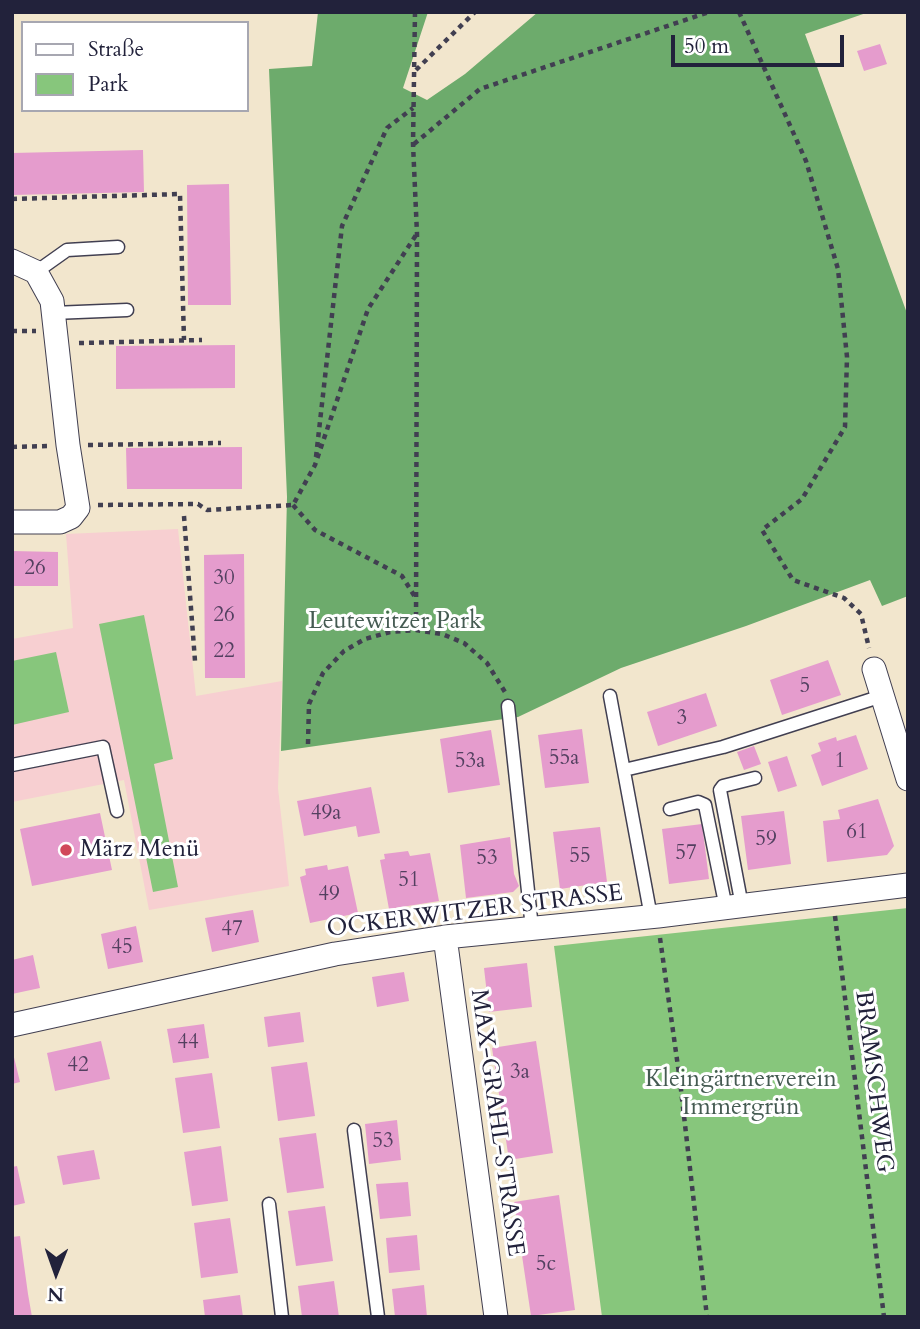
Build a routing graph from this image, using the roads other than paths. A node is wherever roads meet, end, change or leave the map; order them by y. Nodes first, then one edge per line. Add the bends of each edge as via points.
1 (118, 247) dead end
2 (12, 261) edge
3 (36, 272) junction
4 (127, 310) dead end
5 (53, 313) junction
6 (12, 522) edge
7 (874, 669) road end
8 (610, 696) dead end
9 (882, 696) junction
10 (509, 706) road end
11 (12, 765) edge
12 (624, 770) junction
13 (755, 778) dead end
14 (908, 779) edge
15 (670, 809) dead end
16 (117, 811) dead end
17 (908, 884) edge
18 (734, 907) junction
19 (654, 917) junction
20 (532, 928) junction
21 (445, 937) junction
22 (12, 1025) edge
23 (355, 1130) dead end
24 (269, 1205) dead end
25 (282, 1317) edge
26 (378, 1317) edge
27 (496, 1317) edge

1 - 3 lane via 67,250
2 - 3 street
3 - 5 street
4 - 5 lane
5 - 6 street via 78,508 60,522
7 - 9 street
8 - 12 lane
9 - 12 lane via 723,747
9 - 14 street
10 - 20 lane
11 - 16 lane via 103,747
12 - 19 lane
13 - 18 lane via 720,790
15 - 18 lane via 698,802 705,805
17 - 18 street, OCKERWITZER STRASSE
18 - 19 street, OCKERWITZER STRASSE
19 - 20 street, OCKERWITZER STRASSE
20 - 21 street, OCKERWITZER STRASSE
21 - 22 street, OCKERWITZER STRASSE via 335,954
21 - 27 street, MAX-GRAHL-STRASSE
23 - 26 lane
24 - 25 lane

